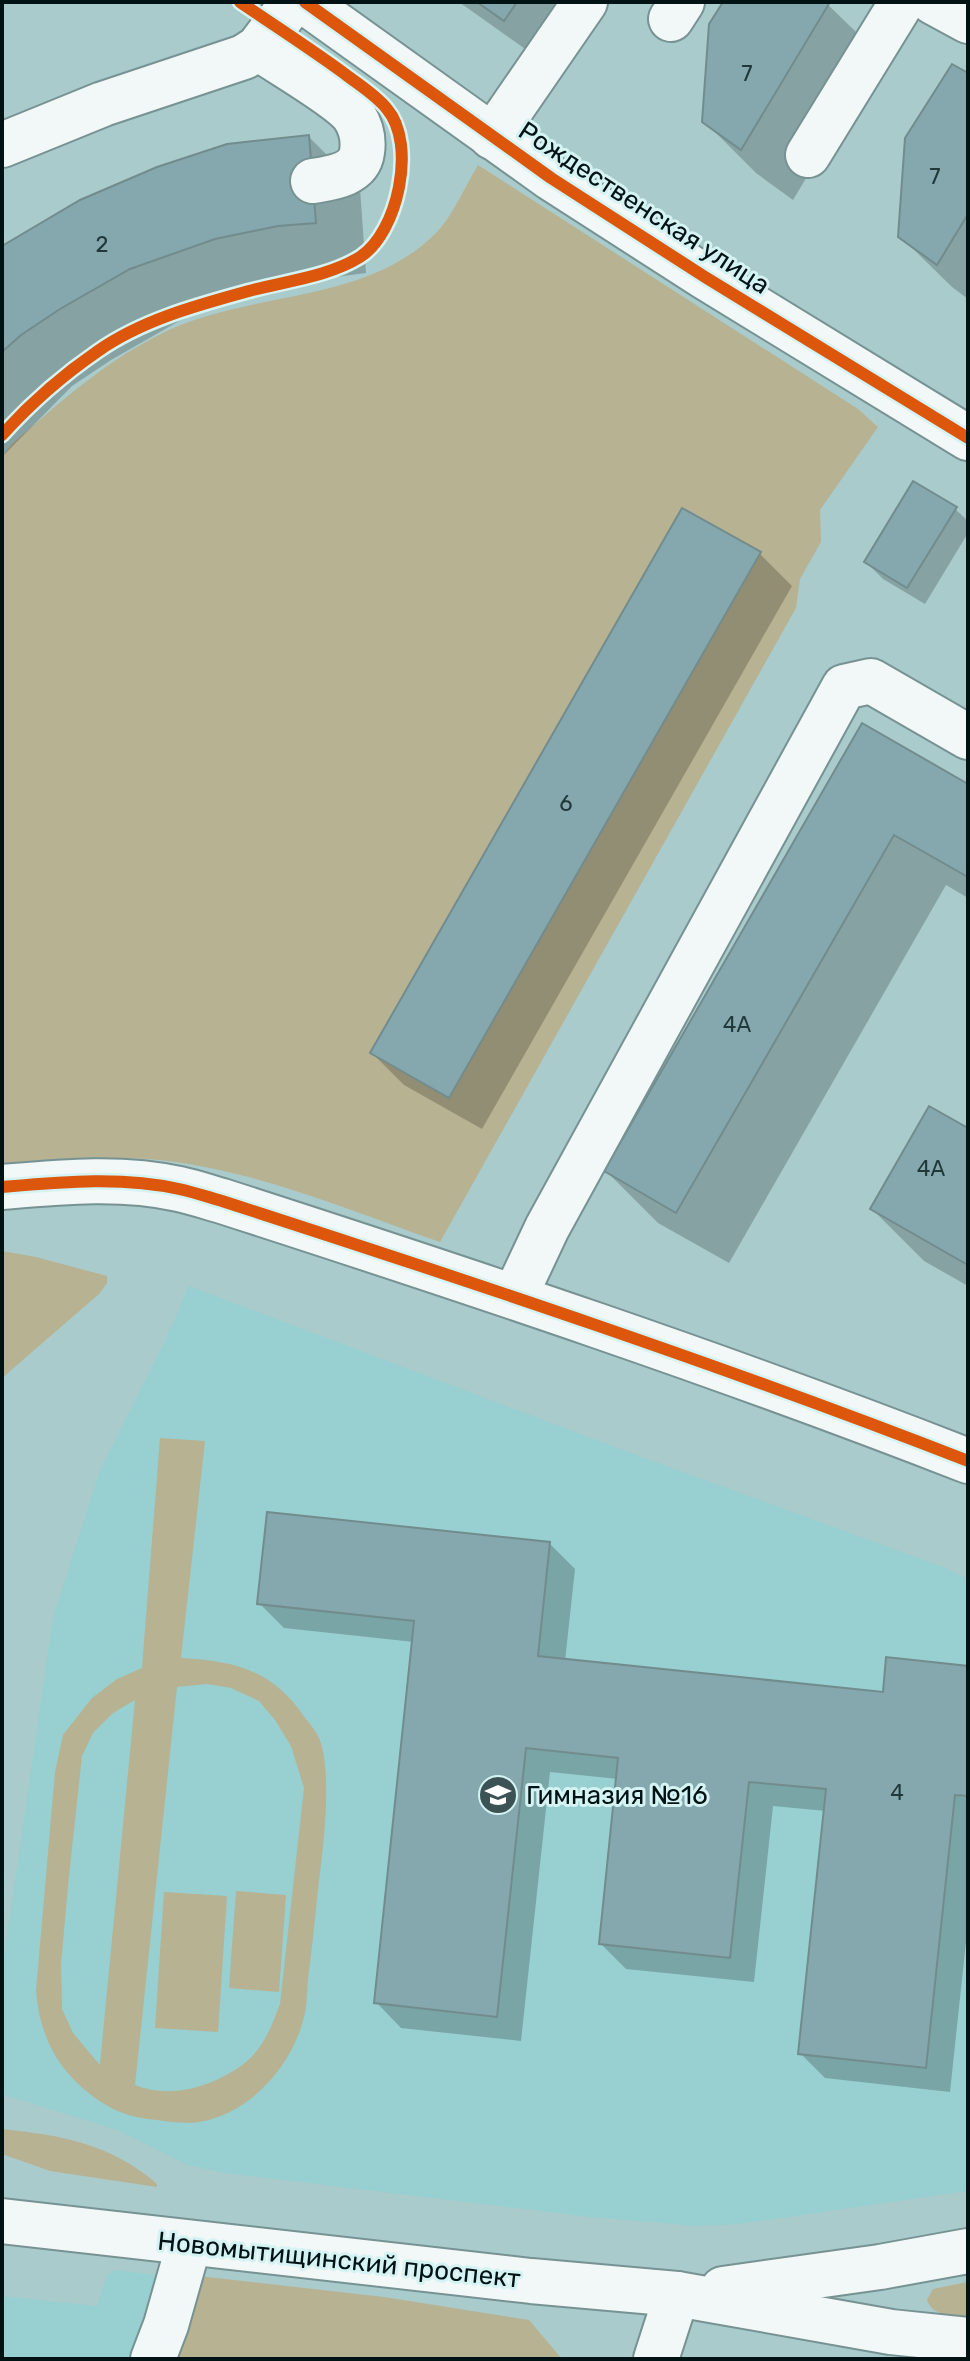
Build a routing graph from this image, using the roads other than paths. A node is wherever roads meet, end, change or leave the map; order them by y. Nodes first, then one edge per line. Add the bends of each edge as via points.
1 (293, 2) edge
2 (305, 2) edge
3 (585, 2) edge
4 (902, 2) edge
5 (933, 2) edge
6 (968, 21) edge
7 (258, 48) junction
8 (492, 137) junction
9 (2, 145) edge
10 (808, 155) dead end
11 (313, 181) dead end
12 (968, 438) edge
13 (968, 737) edge
14 (2, 1187) edge
15 (515, 1296) junction
16 (968, 1461) edge
17 (2, 2221) edge
18 (189, 2244) junction
19 (968, 2251) edge
20 (677, 2294) junction
21 (968, 2340) edge
22 (153, 2359) edge
23 (656, 2359) edge

1 - 7 street
2 - 8 street, Рождественская улица
3 - 8 street
4 - 10 street
5 - 6 street
7 - 9 street
7 - 11 street via 346,107 362,132 362,157 355,167
8 - 12 street, Рождественская улица via 705,277
13 - 15 street via 871,681 844,687 547,1228
14 - 15 street via 93,1182 177,1188
15 - 16 street
17 - 18 street, Новомытищинский проспект
18 - 20 street, Новомытищинский проспект
18 - 22 street
19 - 20 street, Новомытищинский проспект
20 - 21 street, Новомытищинский проспект via 891,2332
20 - 23 street

